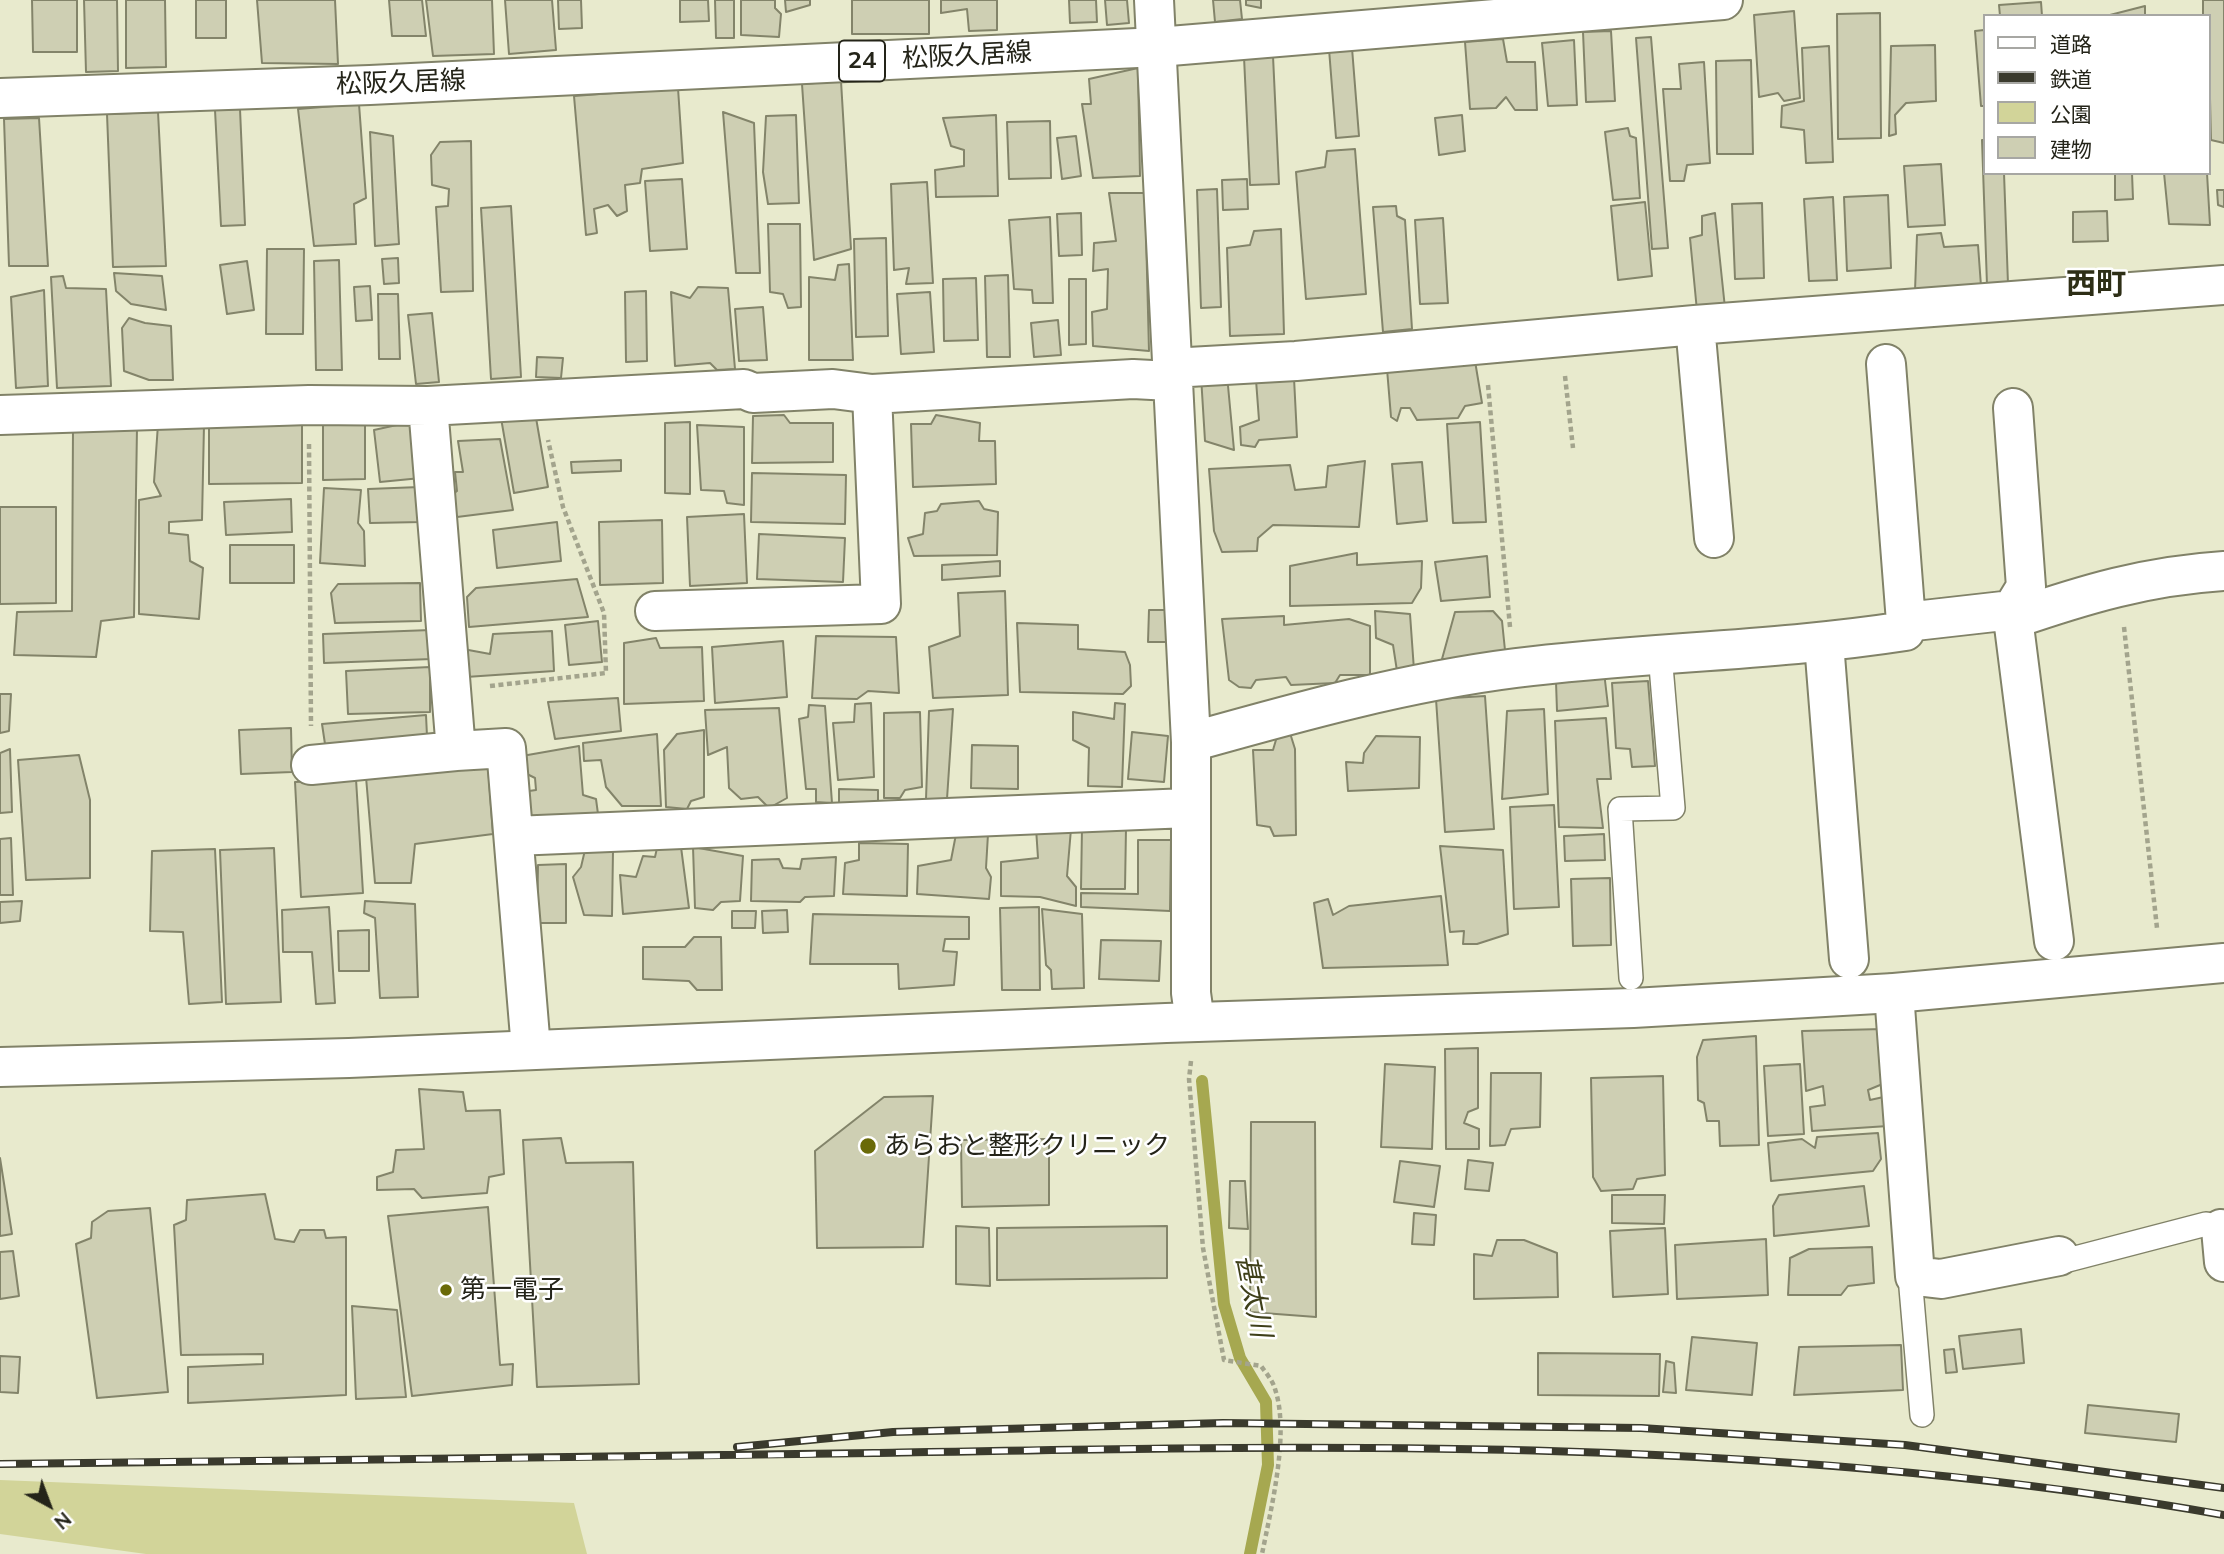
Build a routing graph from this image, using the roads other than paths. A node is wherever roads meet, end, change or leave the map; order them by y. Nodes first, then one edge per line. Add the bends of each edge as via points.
1 (1154, 0) edge
2 (1723, 0) edge
3 (1158, 47) junction
4 (0, 98) edge
5 (2224, 285) edge
6 (1695, 325) junction
7 (1886, 364) dead end
8 (1171, 374) junction
9 (872, 394) junction
10 (428, 406) junction
11 (2013, 408) dead end
12 (0, 415) edge
13 (1714, 538) dead end
14 (2224, 572) edge
15 (655, 611) dead end
16 (2012, 614) junction
17 (1906, 622) junction
18 (1824, 643) junction
19 (1660, 654) junction
20 (1191, 742) junction
21 (456, 751) junction
22 (311, 765) road end
23 (1188, 808) junction
24 (514, 836) junction
25 (2054, 941) dead end
26 (1849, 960) dead end
27 (2224, 964) edge
28 (1631, 978) dead end
29 (1894, 993) junction
30 (1195, 1022) junction
31 (531, 1049) junction
32 (0, 1068) edge
33 (2223, 1240) edge
34 (2059, 1256) joint
35 (1915, 1276) junction
36 (1922, 1415) dead end

1 - 3 street
2 - 3 street, 松阪久居線 / 24
3 - 4 street, 松阪久居線 / 24
3 - 8 street
5 - 6 street
6 - 8 street
6 - 13 street
7 - 17 street
8 - 9 street
8 - 20 street
9 - 10 street via 833,389 753,393 744,389
9 - 15 street via 881,604
10 - 12 street via 309,405
10 - 21 street
11 - 16 street via 2026,587
14 - 16 street via 2119,584
16 - 17 street
16 - 25 street
17 - 18 street via 1905,631
18 - 19 street
18 - 26 street
19 - 20 street via 1514,668 1348,698
19 - 28 lane via 1673,808 1620,809
20 - 23 street
21 - 22 street
21 - 24 street via 506,748
23 - 24 street
23 - 30 street
24 - 31 street
27 - 29 street
29 - 30 street via 1633,1008
29 - 35 street
30 - 31 street
31 - 32 street
33 - 34 lane via 2206,1224 2064,1262
34 - 35 street via 1941,1279
35 - 36 lane via 1911,1288

